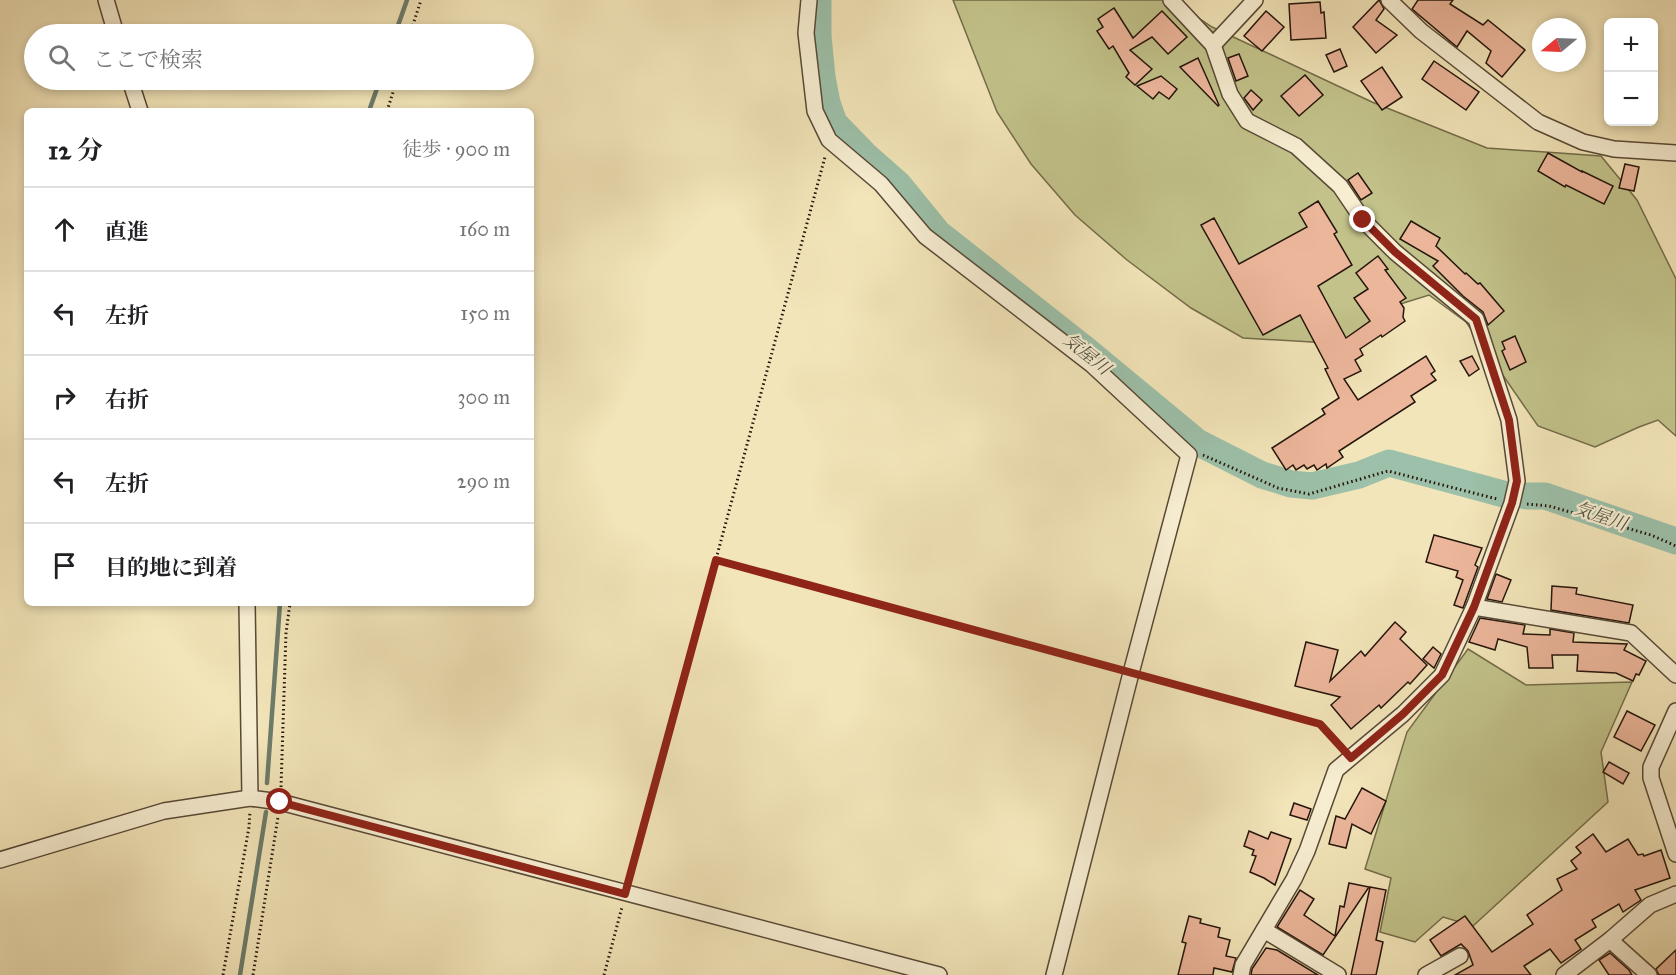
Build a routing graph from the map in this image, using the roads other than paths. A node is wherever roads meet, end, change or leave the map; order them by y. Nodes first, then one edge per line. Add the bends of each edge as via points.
1 (106, 0) edge
2 (809, 0) edge
3 (1171, 0) edge
4 (1255, 0) edge
5 (1389, 0) edge
6 (113, 24) edge
7 (1213, 45) junction
8 (133, 90) edge
9 (139, 108) edge
10 (1676, 153) edge
11 (247, 606) edge
12 (1474, 607) junction
13 (1676, 675) edge
14 (1676, 711) edge
15 (250, 798) junction
16 (1676, 854) edge
17 (0, 860) edge
18 (1676, 894) edge
19 (1264, 930) junction
20 (1610, 940) junction
21 (1460, 956) dead end
22 (1571, 973) edge
23 (939, 975) edge
24 (1053, 975) edge
25 (1241, 975) edge
26 (1338, 975) edge
27 (1426, 975) edge
28 (1649, 975) edge

1 - 6 street
2 - 24 street via 806,33 815,111 829,140 881,184 925,236 1091,364 1189,455
3 - 7 street
4 - 7 street
5 - 10 street via 1421,31 1538,122 1583,142 1614,149
7 - 12 street via 1230,94 1247,121 1296,146 1340,186 1363,220 1395,252 1476,319 1509,420 1517,481
8 - 9 street
11 - 15 street
12 - 13 street via 1631,633
12 - 19 street via 1442,675 1403,714 1336,770 1294,879
14 - 16 street via 1651,767 1651,778
15 - 17 street via 164,811
15 - 23 street via 280,802
18 - 20 street via 1650,905
19 - 25 street
19 - 26 street
20 - 22 street
20 - 28 street
21 - 27 street

